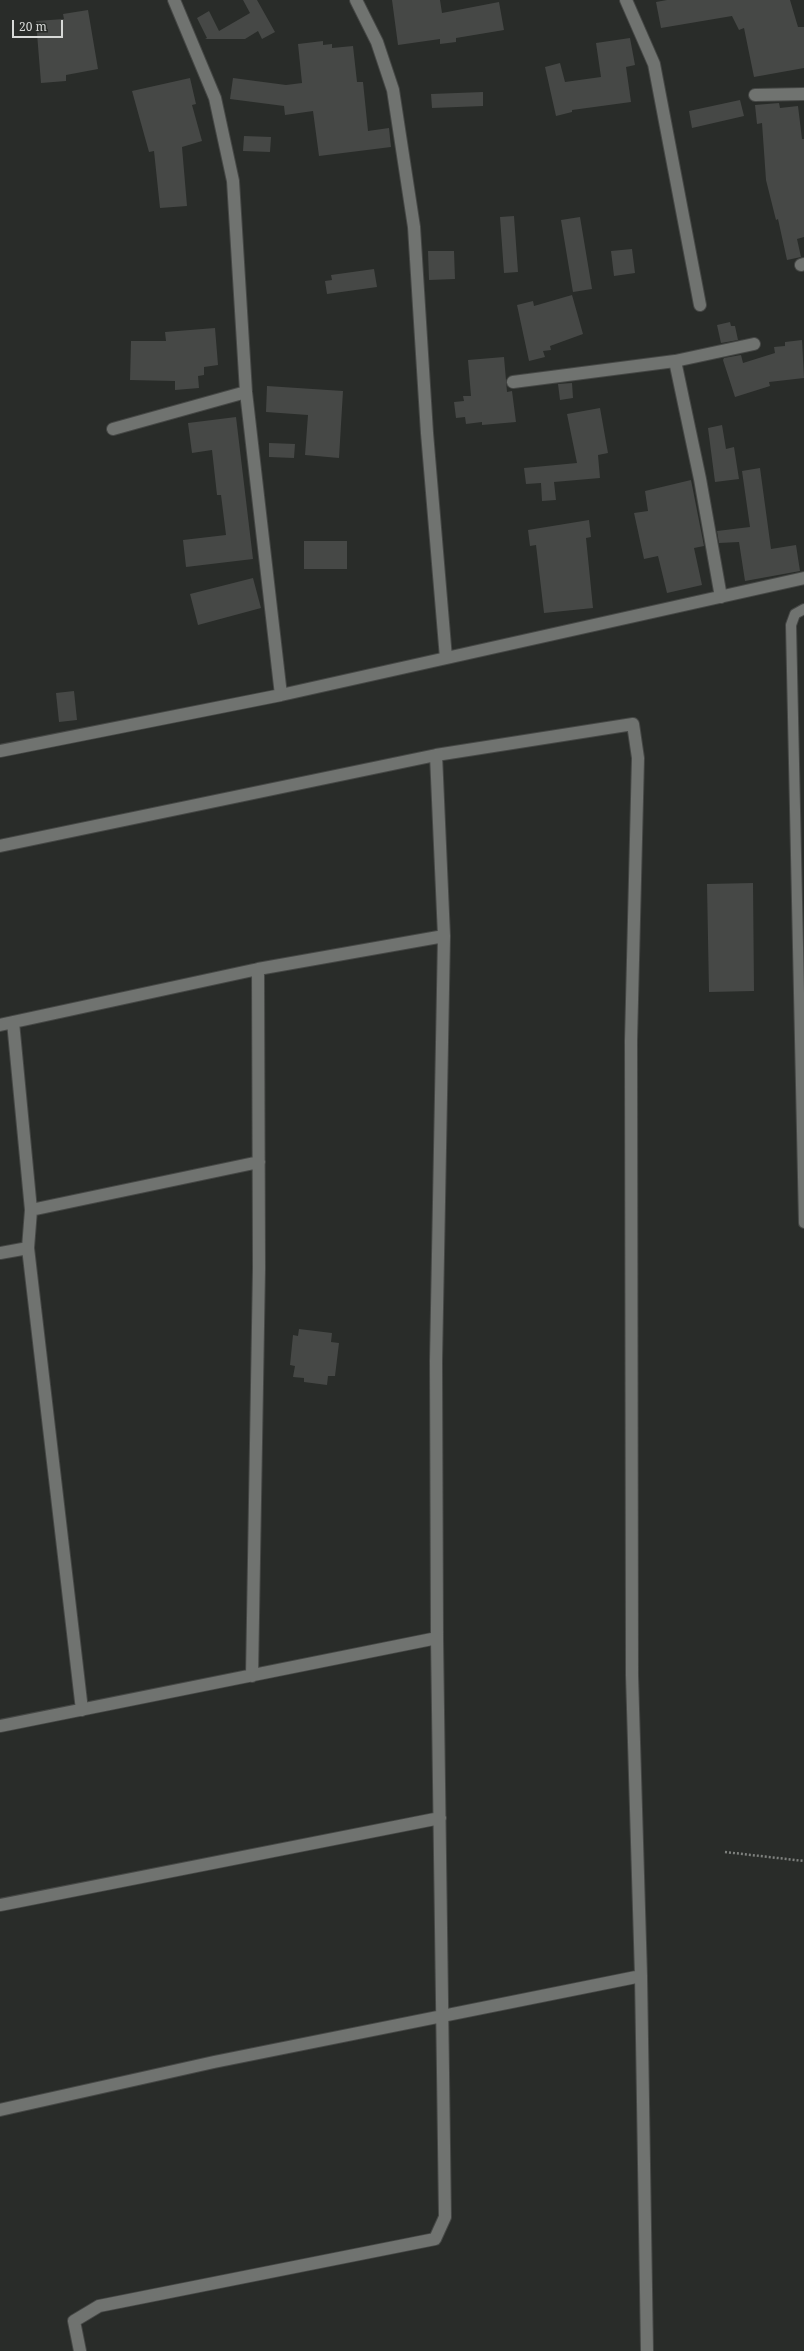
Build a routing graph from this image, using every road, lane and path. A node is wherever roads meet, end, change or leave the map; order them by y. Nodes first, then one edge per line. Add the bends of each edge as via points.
1 (174, 0) edge
2 (356, 0) edge
3 (626, 0) edge
4 (804, 94) edge
5 (755, 95) dead end
6 (700, 305) dead end
7 (754, 344) dead end
8 (675, 361) junction
9 (513, 382) dead end
10 (246, 392) junction
11 (113, 429) dead end
12 (804, 578) edge
13 (721, 597) junction
14 (804, 609) edge
15 (446, 658) junction
16 (281, 696) junction
17 (0, 751) edge
18 (436, 755) junction
19 (0, 846) edge
20 (444, 936) junction
21 (258, 968) junction
22 (13, 1022) junction
23 (0, 1025) edge
24 (259, 1162) junction
25 (31, 1210) junction
26 (804, 1223) edge
27 (28, 1248) junction
28 (0, 1254) edge
29 (437, 1638) junction
30 (252, 1676) junction
31 (82, 1710) junction
32 (0, 1726) edge
33 (440, 1818) junction
34 (725, 1852) dead end
35 (804, 1861) edge
36 (0, 1904) edge
37 (641, 1976) junction
38 (443, 2015) junction
39 (0, 2110) edge
40 (80, 2351) edge
41 (647, 2351) edge

1 - 10 street via 216,98 233,181
2 - 15 street via 377,42 393,90 414,226 426,433
3 - 6 street via 654,64
4 - 5 street
7 - 8 street
8 - 9 street
8 - 13 street
10 - 11 street
10 - 16 street
12 - 13 street
13 - 15 street
14 - 26 lane via 795,614 791,625
15 - 16 street
16 - 17 street
18 - 19 street
18 - 20 street
18 - 37 street via 633,724 638,758 631,1041 632,1675
20 - 21 street
20 - 29 street via 436,1361
21 - 22 street
21 - 24 street
22 - 23 street
22 - 25 street
24 - 25 street
24 - 30 street
25 - 27 street
27 - 28 street
27 - 31 street
29 - 30 street
29 - 33 street
30 - 31 street
31 - 32 street
33 - 36 street
33 - 38 street
34 - 35 path
37 - 38 street
37 - 41 street
38 - 39 street via 214,2062
38 - 40 street via 445,2217 435,2239 99,2306 74,2321

